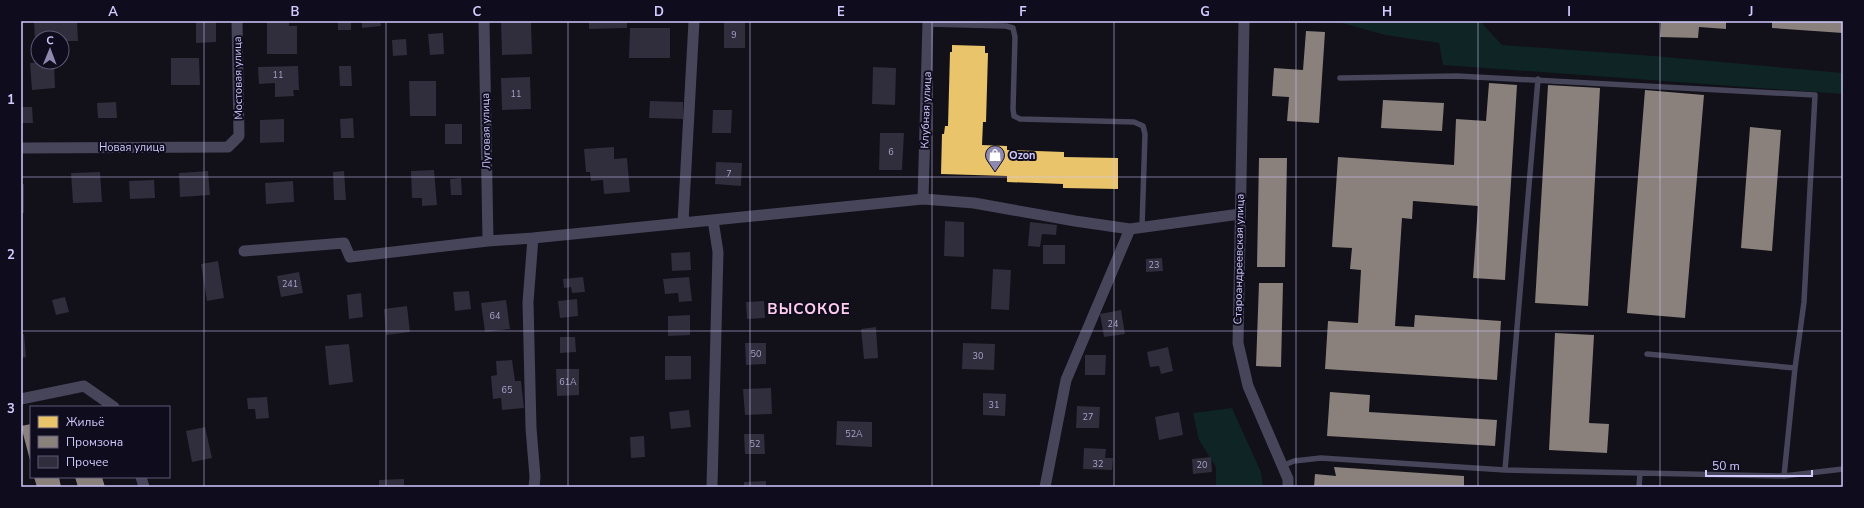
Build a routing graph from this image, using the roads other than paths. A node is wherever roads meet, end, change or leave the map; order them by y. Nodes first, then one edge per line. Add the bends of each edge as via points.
1 (237, 21) edge
2 (484, 21) edge
3 (694, 21) edge
4 (1244, 21) edge
5 (928, 22) edge
6 (1340, 78) dead end
7 (1538, 79) junction
8 (239, 136) joint
9 (21, 148) edge
10 (923, 198) junction
11 (1240, 214) junction
12 (713, 220) junction
13 (682, 222) junction
14 (1142, 227) junction
15 (1130, 229) junction
16 (533, 238) junction
17 (488, 241) junction
18 (244, 251) dead end
19 (1647, 354) dead end
20 (1795, 368) junction
21 (21, 399) edge
22 (113, 406) edge
23 (1282, 466) junction
24 (1843, 469) edge
25 (1505, 470) junction
26 (1640, 473) junction
27 (1784, 476) junction
28 (534, 487) edge
29 (712, 487) edge
30 (1045, 487) edge
31 (1288, 487) edge
32 (1639, 487) edge

1 - 8 street, Мостовая улица
2 - 17 street, Луговая улица
3 - 13 street
4 - 11 street, Староандреевская улица
5 - 10 street, Клубная улица
5 - 14 lane via 1013,28 1015,37 1012,109 1014,116 1020,119 1134,122 1143,126 1145,134
6 - 7 lane via 1457,76
7 - 20 lane via 1815,95 1804,302
7 - 25 lane
8 - 9 street, Новая улица via 228,147
10 - 12 street
10 - 15 street via 974,203
11 - 14 street
11 - 23 street, Староандреевская улица via 1238,343 1248,386
12 - 13 street
12 - 29 street via 718,252
13 - 16 street
14 - 15 street
15 - 30 street via 1066,380
16 - 17 street
16 - 28 street via 528,302
17 - 18 street via 350,257 344,243
19 - 20 lane
20 - 27 lane
21 - 22 street via 84,386
23 - 25 lane via 1294,461 1321,458
23 - 31 street, Староандреевская улица via 1288,479
24 - 27 lane
25 - 26 lane
26 - 27 lane
26 - 32 lane

